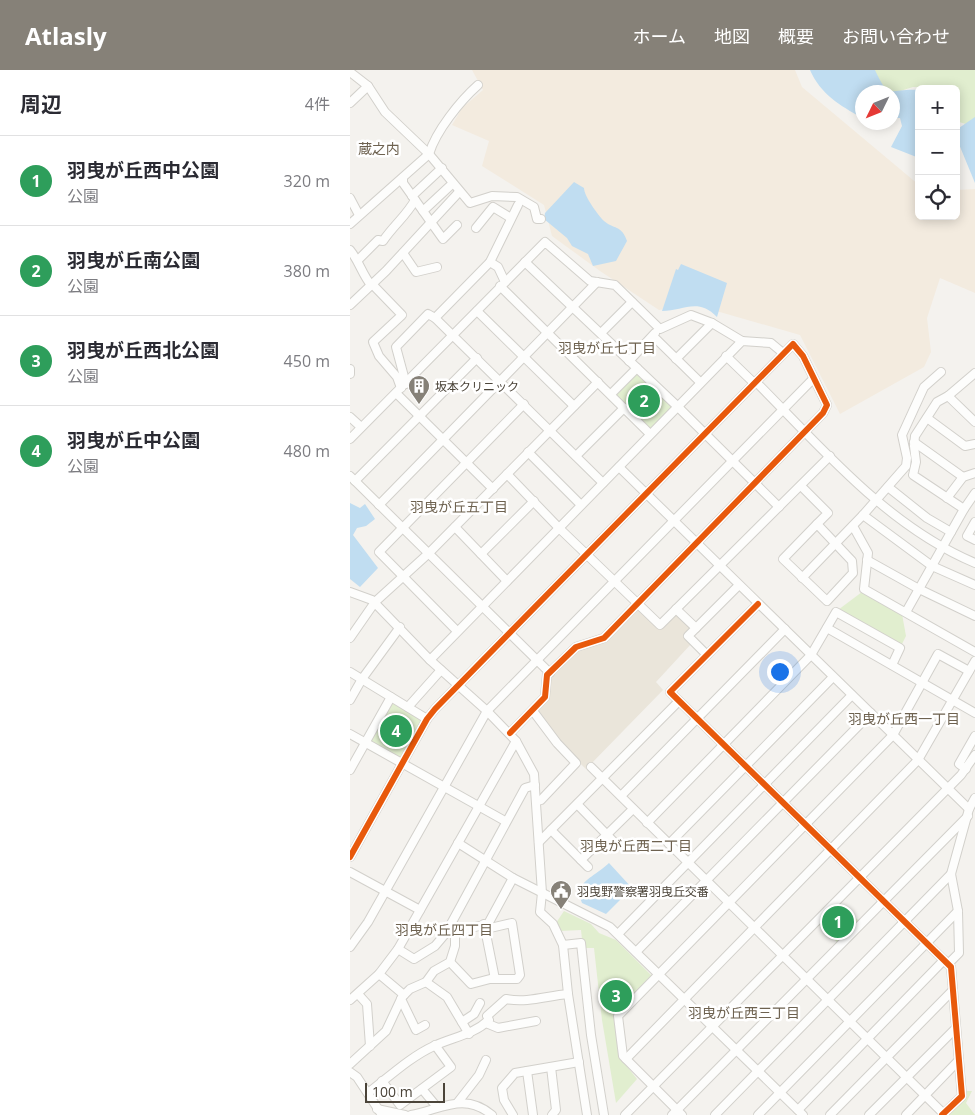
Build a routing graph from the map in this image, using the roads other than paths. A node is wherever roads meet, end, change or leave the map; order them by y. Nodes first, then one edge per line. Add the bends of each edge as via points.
1 (350, 72) edge
2 (478, 85) dead end
3 (368, 86) junction
4 (350, 104) edge
5 (429, 154) junction
6 (442, 168) junction
7 (403, 178) junction
8 (452, 184) junction
9 (459, 192) junction
10 (350, 198) edge
11 (414, 198) junction
12 (518, 205) dead end
13 (423, 211) junction
14 (359, 215) junction
15 (512, 218) junction
16 (541, 220) dead end
17 (430, 221) junction
18 (350, 224) edge
19 (457, 224) dead end
20 (476, 228) dead end
21 (350, 251) edge
22 (403, 253) junction
23 (358, 260) junction
24 (490, 262) junction
25 (525, 262) junction
26 (437, 267) dead end
27 (597, 282) junction
28 (372, 284) junction
29 (503, 284) junction
30 (632, 302) junction
31 (350, 305) edge
32 (573, 307) junction
33 (477, 311) junction
34 (435, 318) junction
35 (712, 323) junction
36 (660, 329) junction
37 (547, 332) junction
38 (601, 333) junction
39 (453, 336) junction
40 (653, 336) junction
41 (742, 341) junction
42 (783, 353) junction
43 (524, 356) junction
44 (726, 356) junction
45 (477, 358) junction
46 (676, 359) junction
47 (629, 361) junction
48 (637, 368) junction
49 (350, 369) edge
50 (941, 372) dead end
51 (350, 374) edge
52 (812, 379) junction
53 (973, 379) edge
54 (500, 381) junction
55 (598, 382) junction
56 (700, 382) junction
57 (755, 383) junction
58 (401, 388) junction
59 (611, 394) junction
60 (948, 396) junction
61 (524, 404) junction
62 (574, 406) junction
63 (676, 406) junction
64 (624, 408) junction
65 (783, 409) junction
66 (419, 416) junction
67 (350, 417) edge
68 (927, 418) junction
69 (975, 422) edge
70 (361, 427) junction
71 (550, 430) junction
72 (806, 431) junction
73 (650, 434) junction
74 (705, 434) junction
75 (350, 439) edge
76 (443, 439) junction
77 (914, 442) junction
78 (975, 444) edge
79 (528, 452) junction
80 (576, 456) junction
81 (830, 456) junction
82 (732, 461) junction
83 (466, 462) junction
84 (619, 466) junction
85 (975, 473) edge
86 (507, 474) junction
87 (963, 477) junction
88 (352, 479) edge
89 (603, 483) junction
90 (754, 483) junction
91 (801, 486) junction
92 (888, 487) junction
93 (493, 489) junction
94 (647, 493) junction
95 (975, 493) edge
96 (947, 498) junction
97 (877, 500) junction
98 (534, 501) junction
99 (379, 505) junction
100 (581, 505) junction
101 (779, 508) junction
102 (964, 509) junction
103 (863, 515) junction
104 (674, 520) junction
105 (975, 522) edge
106 (816, 524) junction
107 (853, 526) junction
108 (402, 527) junction
109 (454, 527) junction
110 (559, 528) junction
111 (951, 532) junction
112 (975, 540) edge
113 (697, 543) junction
114 (836, 543) junction
115 (943, 547) junction
116 (429, 553) junction
117 (481, 554) junction
118 (586, 554) junction
119 (867, 560) junction
120 (975, 563) edge
121 (720, 565) junction
122 (932, 566) junction
123 (404, 577) junction
124 (802, 578) junction
125 (507, 581) junction
126 (614, 581) junction
127 (739, 585) junction
128 (975, 585) edge
129 (919, 590) junction
130 (350, 592) edge
131 (374, 602) junction
132 (637, 603) junction
133 (758, 604) junction
134 (482, 606) junction
135 (676, 609) junction
136 (906, 612) junction
137 (975, 616) edge
138 (400, 627) junction
139 (696, 628) junction
140 (827, 628) junction
141 (785, 629) junction
142 (457, 631) junction
143 (509, 633) junction
144 (350, 638) edge
145 (975, 652) edge
146 (707, 655) junction
147 (811, 655) junction
148 (430, 660) junction
149 (537, 660) junction
150 (975, 661) edge
151 (892, 665) junction
152 (441, 670) junction
153 (969, 671) junction
154 (350, 672) edge
155 (550, 673) junction
156 (833, 677) junction
157 (362, 679) junction
158 (922, 682) junction
159 (457, 686) junction
160 (852, 695) junction
161 (391, 697) junction
162 (350, 700) edge
163 (952, 700) junction
164 (679, 701) junction
165 (408, 708) junction
166 (487, 711) junction
167 (533, 711) junction
168 (871, 713) junction
169 (975, 713) edge
170 (427, 719) junction
171 (697, 719) junction
172 (510, 733) junction
173 (350, 734) edge
174 (893, 735) junction
175 (975, 736) edge
176 (516, 741) junction
177 (365, 743) junction
178 (723, 744) junction
179 (975, 755) edge
180 (918, 760) junction
181 (402, 764) junction
182 (746, 766) junction
183 (591, 767) dead end
184 (966, 769) junction
185 (350, 770) edge
186 (603, 779) junction
187 (535, 784) junction
188 (764, 784) junction
189 (442, 787) junction
190 (946, 789) junction
191 (621, 796) junction
192 (975, 798) edge
193 (537, 802) junction
194 (783, 802) junction
195 (577, 804) junction
196 (478, 806) junction
197 (633, 808) junction
198 (968, 812) junction
199 (505, 821) junction
200 (647, 823) junction
201 (805, 824) junction
202 (551, 830) junction
203 (607, 834) junction
204 (539, 842) junction
205 (614, 842) dead end
206 (458, 843) junction
207 (669, 844) junction
208 (832, 850) junction
209 (350, 856) edge
210 (581, 860) junction
211 (485, 861) junction
212 (688, 863) junction
213 (588, 868) dead end
214 (350, 872) edge
215 (951, 874) junction
216 (859, 876) junction
217 (513, 878) junction
218 (706, 881) junction
219 (385, 891) junction
220 (542, 893) junction
221 (882, 900) junction
222 (728, 902) junction
223 (420, 910) junction
224 (958, 911) junction
225 (905, 921) junction
226 (485, 927) junction
227 (754, 928) junction
228 (455, 932) junction
229 (446, 933) junction
230 (618, 934) junction
231 (926, 943) junction
232 (563, 945) junction
233 (350, 947) edge
234 (398, 949) junction
235 (636, 952) junction
236 (782, 955) junction
237 (450, 962) junction
238 (946, 962) junction
239 (658, 973) junction
240 (379, 974) junction
241 (805, 978) junction
242 (495, 979) junction
243 (426, 982) junction
244 (953, 990) junction
245 (358, 994) junction
246 (568, 994) junction
247 (402, 997) junction
248 (684, 999) junction
249 (350, 1000) edge
250 (828, 1000) junction
251 (480, 1003) dead end
252 (536, 1021) dead end
253 (462, 1022) junction
254 (849, 1022) junction
255 (486, 1023) junction
256 (426, 1025) dead end
257 (713, 1027) junction
258 (956, 1028) junction
259 (469, 1034) junction
260 (591, 1036) junction
261 (575, 1038) junction
262 (867, 1039) junction
263 (435, 1045) junction
264 (370, 1046) junction
265 (736, 1050) junction
266 (886, 1058) junction
267 (626, 1059) junction
268 (486, 1060) dead end
269 (959, 1060) junction
270 (579, 1062) junction
271 (350, 1064) edge
272 (551, 1067) junction
273 (527, 1071) junction
274 (350, 1072) edge
275 (758, 1072) junction
276 (906, 1078) junction
277 (382, 1082) junction
278 (654, 1087) junction
279 (422, 1088) junction
280 (368, 1093) junction
281 (780, 1093) junction
282 (925, 1095) junction
283 (458, 1102) junction
284 (437, 1107) junction
285 (380, 1112) edge
286 (800, 1112) edge
287 (677, 1113) edge
288 (405, 1115) edge
289 (411, 1115) edge
290 (492, 1115) edge
291 (513, 1115) edge
292 (533, 1115) edge
293 (552, 1115) edge
294 (587, 1115) edge
295 (604, 1115) edge
296 (625, 1115) edge
297 (716, 1115) edge
298 (758, 1115) edge
299 (830, 1115) edge
300 (869, 1115) edge
301 (906, 1115) edge
302 (944, 1115) edge

1 - 3 street
2 - 5 street via 450,115
3 - 4 street
3 - 5 street via 385,112
5 - 6 street
5 - 7 street
6 - 8 street
6 - 11 street
7 - 11 street
7 - 14 street
8 - 9 street
8 - 13 street
9 - 16 street via 472,204 492,196 517,197 534,207 537,219
9 - 17 street
10 - 14 street
11 - 13 street
11 - 23 street via 410,210 383,241 378,240
12 - 15 street
13 - 17 street
14 - 18 street
15 - 20 street via 493,207
15 - 24 street
17 - 19 street via 443,239
17 - 22 street
21 - 23 street
22 - 26 street via 416,272
22 - 28 street
23 - 28 street via 364,276
24 - 29 street via 498,267
24 - 34 street
25 - 27 street via 545,242 590,280
25 - 29 street
25 - 32 street
27 - 30 street via 615,285
27 - 32 street
28 - 31 street
28 - 58 street via 402,315 373,342 379,356 397,376
29 - 33 street
29 - 37 street
30 - 36 street
30 - 38 street
32 - 37 street
32 - 38 street
33 - 39 street
33 - 43 street
34 - 39 street
34 - 58 street via 428,314 396,347
35 - 36 street via 691,315
35 - 41 street
35 - 46 street
36 - 40 street
37 - 43 street
37 - 55 street
38 - 47 street
39 - 45 street
39 - 58 street
40 - 46 street
40 - 47 street
41 - 42 street via 771,343
41 - 44 street
42 - 52 street via 793,344 803,356
42 - 57 street
43 - 54 street
43 - 62 street
44 - 56 street
44 - 57 street
45 - 54 street
45 - 66 street
46 - 56 street
47 - 48 street
48 - 59 street
48 - 63 street
49 - 51 street
50 - 92 street via 924,387 902,435 906,466
52 - 65 street
52 - 72 street via 827,405
53 - 60 street
54 - 61 street
54 - 76 street
55 - 59 street
55 - 62 street
56 - 63 street
57 - 65 street
57 - 74 street
58 - 66 street
58 - 70 street
59 - 64 street
60 - 68 street via 937,402
60 - 69 street
61 - 71 street
61 - 83 street
62 - 71 street
63 - 73 street
63 - 74 street
64 - 73 street
64 - 80 street
65 - 72 street
65 - 82 street
66 - 76 street
66 - 88 street
67 - 70 street
68 - 77 street
68 - 78 street via 965,446
70 - 75 street
71 - 79 street
71 - 80 street
72 - 81 street
72 - 90 street
73 - 84 street
74 - 82 street
74 - 94 street
76 - 83 street
76 - 99 street
77 - 87 street
77 - 96 street via 916,462 913,475
79 - 86 street
79 - 100 street
80 - 89 street
81 - 91 street
81 - 97 street
82 - 90 street
82 - 104 street
83 - 93 street
83 - 108 street
84 - 89 street
84 - 94 street
85 - 87 street
86 - 93 street
86 - 98 street
87 - 96 street
88 - 99 street
89 - 100 street
90 - 101 street
90 - 113 street
91 - 101 street
91 - 106 street via 828,513
92 - 97 street
92 - 111 street via 927,518
93 - 109 street
94 - 104 street
94 - 118 street
95 - 102 street
96 - 102 street
97 - 103 street
97 - 115 street
98 - 110 street
98 - 117 street
99 - 108 street
100 - 110 street
101 - 121 street
102 - 111 street
103 - 107 street
103 - 122 street
104 - 113 street
104 - 126 street
105 - 112 street via 967,536
106 - 114 street
106 - 124 street via 783,558
107 - 114 street
107 - 119 street via 868,553
108 - 116 street
108 - 123 street via 379,552
109 - 116 street
109 - 117 street
110 - 118 street
110 - 125 street
111 - 115 street
113 - 121 street
113 - 132 street
114 - 124 street
114 - 124 street via 852,560 853,573 827,601
115 - 120 street
115 - 122 street
116 - 123 street
116 - 134 street
117 - 125 street
118 - 126 street
118 - 143 street
119 - 129 street
119 - 136 street via 864,590
121 - 127 street
121 - 135 street
122 - 128 street
122 - 129 street
123 - 131 street
123 - 142 street
125 - 134 street
126 - 132 street
126 - 149 street
127 - 133 street
127 - 139 street
129 - 136 street
129 - 137 street
130 - 131 street
131 - 138 street
131 - 144 street
132 - 135 street via 660,625
132 - 155 street via 604,638 576,647
133 - 141 street
133 - 146 street
134 - 142 street
134 - 143 street
135 - 139 street
136 - 145 street
138 - 148 street
138 - 157 street
139 - 146 street via 688,636
140 - 147 street
140 - 151 street
140 - 151 street via 836,612 900,648
141 - 147 street
141 - 171 street
142 - 148 street
143 - 149 street
143 - 159 street
146 - 164 street via 670,692
147 - 156 street
147 - 178 street
148 - 152 street
149 - 155 street
149 - 166 street
150 - 153 street
151 - 158 street
152 - 159 street
152 - 165 street
153 - 158 street via 938,654
153 - 163 street
154 - 157 street
155 - 167 street via 547,675 545,697
156 - 160 street
156 - 182 street
157 - 161 street
157 - 162 street
158 - 163 street
158 - 174 street
159 - 166 street
159 - 170 street
160 - 168 street
160 - 188 street
161 - 165 street
161 - 177 street
163 - 169 street
163 - 180 street
164 - 171 street
164 - 186 street
165 - 170 street
166 - 172 street
166 - 189 street
167 - 172 street
167 - 193 street via 576,763
168 - 174 street
168 - 194 street
170 - 181 street
171 - 178 street
171 - 191 street
172 - 176 street
173 - 177 street
174 - 180 street
174 - 201 street
175 - 184 street via 959,764
176 - 187 street via 533,769
176 - 196 street
177 - 181 street
177 - 185 street
178 - 182 street
178 - 200 street
179 - 184 street
180 - 190 street
180 - 208 street
181 - 189 street
181 - 209 street
182 - 188 street
182 - 207 street
183 - 186 street
184 - 190 street
186 - 191 street
186 - 195 street
187 - 193 street
187 - 199 street via 525,788
188 - 194 street
188 - 212 street
189 - 196 street
189 - 219 street
190 - 198 street
190 - 216 street
191 - 197 street
192 - 198 street
193 - 204 street
194 - 201 street
194 - 218 street
195 - 202 street
195 - 203 street
196 - 199 street
196 - 206 street
197 - 200 street
197 - 203 street
198 - 215 street
198 - 221 street
199 - 211 street
200 - 207 street
201 - 208 street
201 - 222 street
202 - 204 street
202 - 210 street
203 - 205 street
203 - 210 street
204 - 220 street
206 - 211 street
206 - 223 street
207 - 212 street
208 - 216 street
208 - 227 street
210 - 213 street
211 - 217 street
211 - 229 street
212 - 218 street
212 - 230 street
214 - 219 street
215 - 224 street
215 - 225 street
216 - 221 street
216 - 236 street
217 - 220 street
217 - 226 street
218 - 222 street
218 - 235 street
219 - 223 street
219 - 233 street
220 - 230 street
220 - 232 street via 540,912 553,924
221 - 225 street
221 - 241 street
222 - 227 street
222 - 239 street
223 - 234 street
224 - 231 street
224 - 238 street via 959,954
225 - 231 street
225 - 250 street
226 - 228 street
226 - 242 street
226 - 242 street via 512,924 520,975 517,979
227 - 236 street
227 - 248 street
228 - 229 street
228 - 237 street
229 - 234 street via 435,946 414,958
230 - 235 street
231 - 238 street
231 - 254 street
232 - 246 street
232 - 260 street via 581,943
234 - 240 street
235 - 239 street
236 - 241 street
236 - 257 street
237 - 242 street via 471,984
237 - 243 street via 434,971
238 - 244 street via 951,967
238 - 262 street
239 - 248 street
239 - 267 street via 618,1016
240 - 245 street
240 - 247 street
241 - 250 street
241 - 265 street
243 - 247 street via 410,989
243 - 253 street via 447,997
244 - 258 street
244 - 266 street
245 - 249 street
245 - 264 street via 367,1004
246 - 255 street via 523,1002 506,999 487,1016 489,1020
246 - 261 street
247 - 256 street via 416,1030
247 - 264 street via 390,1025
248 - 257 street
248 - 267 street
250 - 254 street
250 - 275 street
251 - 253 street via 474,1014
252 - 255 street via 498,1028
253 - 259 street
254 - 262 street
254 - 281 street
255 - 259 street
257 - 265 street
257 - 278 street
258 - 269 street
258 - 276 street
259 - 263 street
260 - 261 street
260 - 295 street
261 - 270 street
262 - 266 street
262 - 286 street
263 - 277 street
263 - 279 street via 451,1067
264 - 271 street
265 - 275 street
265 - 287 street
266 - 276 street
266 - 299 street
267 - 278 street
268 - 283 street
269 - 282 street
269 - 302 street via 962,1096
270 - 272 street
270 - 294 street
272 - 273 street
272 - 293 street via 556,1110
273 - 291 street via 515,1073 502,1088 504,1100
273 - 292 street
274 - 280 street
275 - 281 street
275 - 297 street
276 - 282 street
276 - 300 street
277 - 279 street via 400,1105
277 - 280 street
278 - 287 street
278 - 296 street
279 - 284 street
280 - 285 street
281 - 286 street
281 - 298 street
282 - 301 street
282 - 302 street
283 - 284 street
283 - 290 street
284 - 289 street
285 - 288 street

